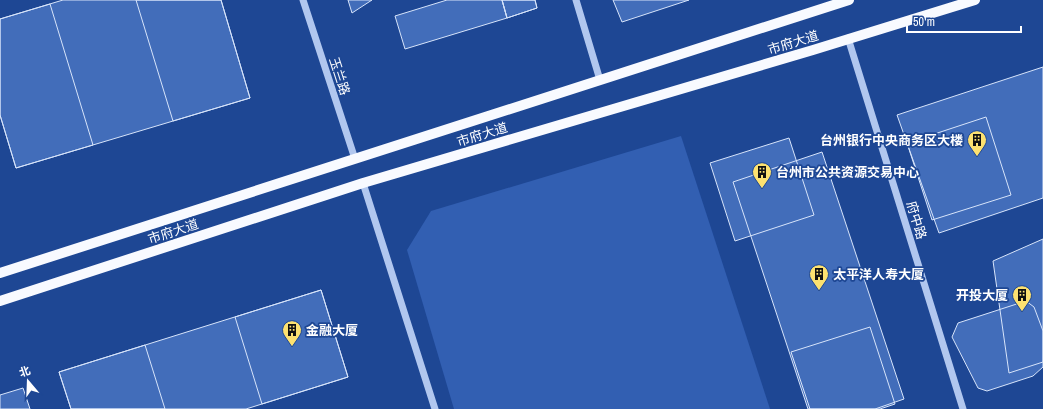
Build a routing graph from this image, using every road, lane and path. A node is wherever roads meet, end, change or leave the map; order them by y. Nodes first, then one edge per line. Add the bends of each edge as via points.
1 (303, 0) edge
2 (576, 0) edge
3 (849, 0) edge
4 (975, 0) edge
5 (834, 2) edge
6 (848, 38) junction
7 (600, 80) junction
8 (354, 159) junction
9 (363, 183) junction
10 (0, 273) edge
11 (0, 301) edge
12 (436, 409) edge
13 (963, 409) edge

1 - 8 street, 玉兰路
2 - 7 street
3 - 5 main road, 市府大道
4 - 6 main road, 市府大道
5 - 7 main road, 市府大道
6 - 9 main road, 市府大道
6 - 13 street, 府中路
7 - 8 main road, 市府大道
8 - 10 main road, 市府大道
9 - 11 main road, 市府大道
9 - 12 street

